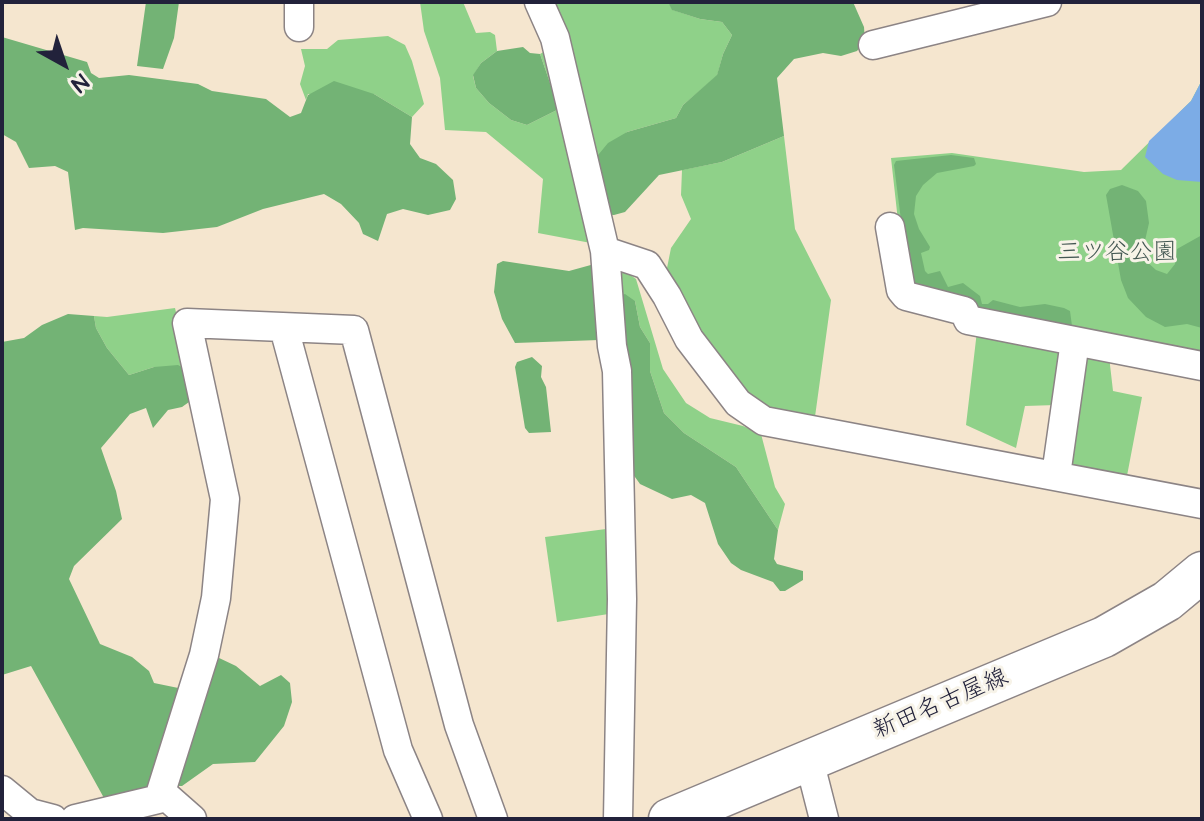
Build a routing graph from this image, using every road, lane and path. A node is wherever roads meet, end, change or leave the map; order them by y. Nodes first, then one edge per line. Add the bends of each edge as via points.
1 (539, 2) edge
2 (1047, 2) edge
3 (873, 45) dead end
4 (890, 227) dead end
5 (605, 251) junction
6 (284, 328) junction
7 (1075, 341) junction
8 (1202, 366) edge
9 (1056, 475) junction
10 (1202, 504) edge
11 (1202, 572) edge
12 (809, 760) junction
13 (2, 790) edge
14 (159, 798) junction
15 (53, 819) edge
16 (75, 819) edge
17 (192, 819) edge
18 (428, 819) edge
19 (493, 819) edge
20 (618, 819) edge
21 (669, 819) edge
22 (824, 819) edge

1 - 5 street via 555,38
2 - 3 street
4 - 7 street via 906,296 964,311 968,320
5 - 9 street via 647,265 689,339 738,403 764,421
5 - 20 street via 617,371 622,599
6 - 14 street via 187,323 225,499 216,598 204,655
6 - 18 street via 398,750
6 - 19 street via 354,330 459,725
7 - 8 street
7 - 9 street
9 - 10 street
11 - 12 main road, 新田名古屋線 via 1167,601 1104,637
12 - 21 main road, 新田名古屋線
12 - 22 street
13 - 15 street via 30,813
14 - 16 street
14 - 17 street via 167,797

